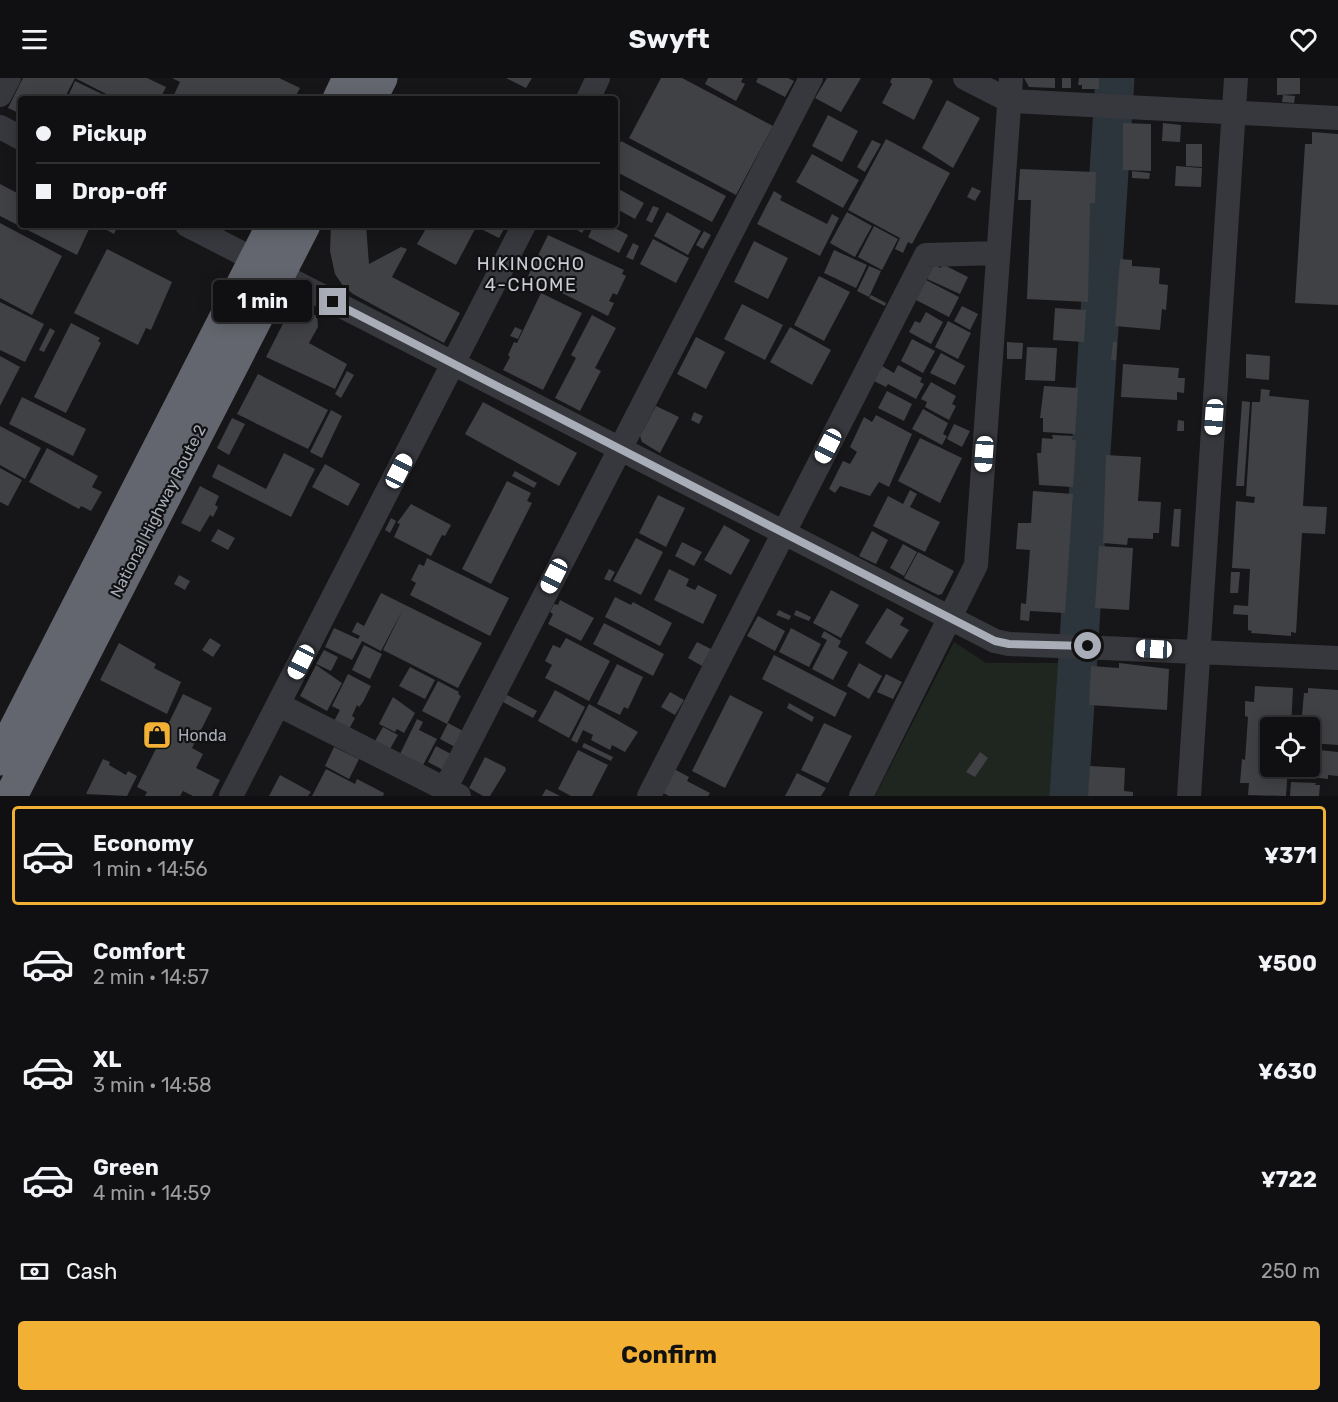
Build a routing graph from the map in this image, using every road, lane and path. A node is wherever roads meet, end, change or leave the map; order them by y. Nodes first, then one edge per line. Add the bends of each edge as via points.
1 (9, 78) edge
2 (350, 78) edge
3 (381, 78) edge
4 (598, 78) edge
5 (810, 78) edge
6 (965, 78) edge
7 (1236, 78) edge
8 (1010, 89) edge
9 (0, 95) edge
10 (341, 96) edge
11 (372, 96) edge
12 (589, 96) edge
13 (1234, 113) junction
14 (1338, 118) edge
15 (0, 127) edge
16 (18, 136) edge
17 (193, 228) edge
18 (273, 228) edge
19 (301, 228) edge
20 (522, 228) edge
21 (998, 253) junction
22 (267, 267) junction
23 (453, 364) junction
24 (620, 448) junction
25 (784, 531) junction
26 (951, 617) junction
27 (1198, 651) junction
28 (1338, 657) edge
29 (279, 705) junction
30 (0, 759) edge
31 (0, 791) edge
32 (452, 793) edge
33 (11, 796) edge
34 (231, 796) edge
35 (649, 796) edge
36 (861, 796) edge
37 (1189, 796) edge

1 - 9 street
2 - 10 highway
3 - 11 highway
4 - 12 street
5 - 24 street
6 - 8 street
7 - 13 street
8 - 13 street via 1113,105
8 - 21 street
13 - 14 street
13 - 27 street
15 - 16 street
17 - 22 street
18 - 22 highway, National Highway Route 2
19 - 22 highway, National Highway Route 2
20 - 23 street
21 - 25 street via 926,255
21 - 26 street via 976,565
22 - 23 street
22 - 30 highway, National Highway Route 2
22 - 33 highway, National Highway Route 2
23 - 24 street
23 - 29 street
24 - 25 street
24 - 32 street
25 - 26 street
25 - 35 street
26 - 27 street via 995,641 1009,644
26 - 36 street
27 - 28 street
27 - 37 street
29 - 32 street
29 - 34 street
31 - 33 street

